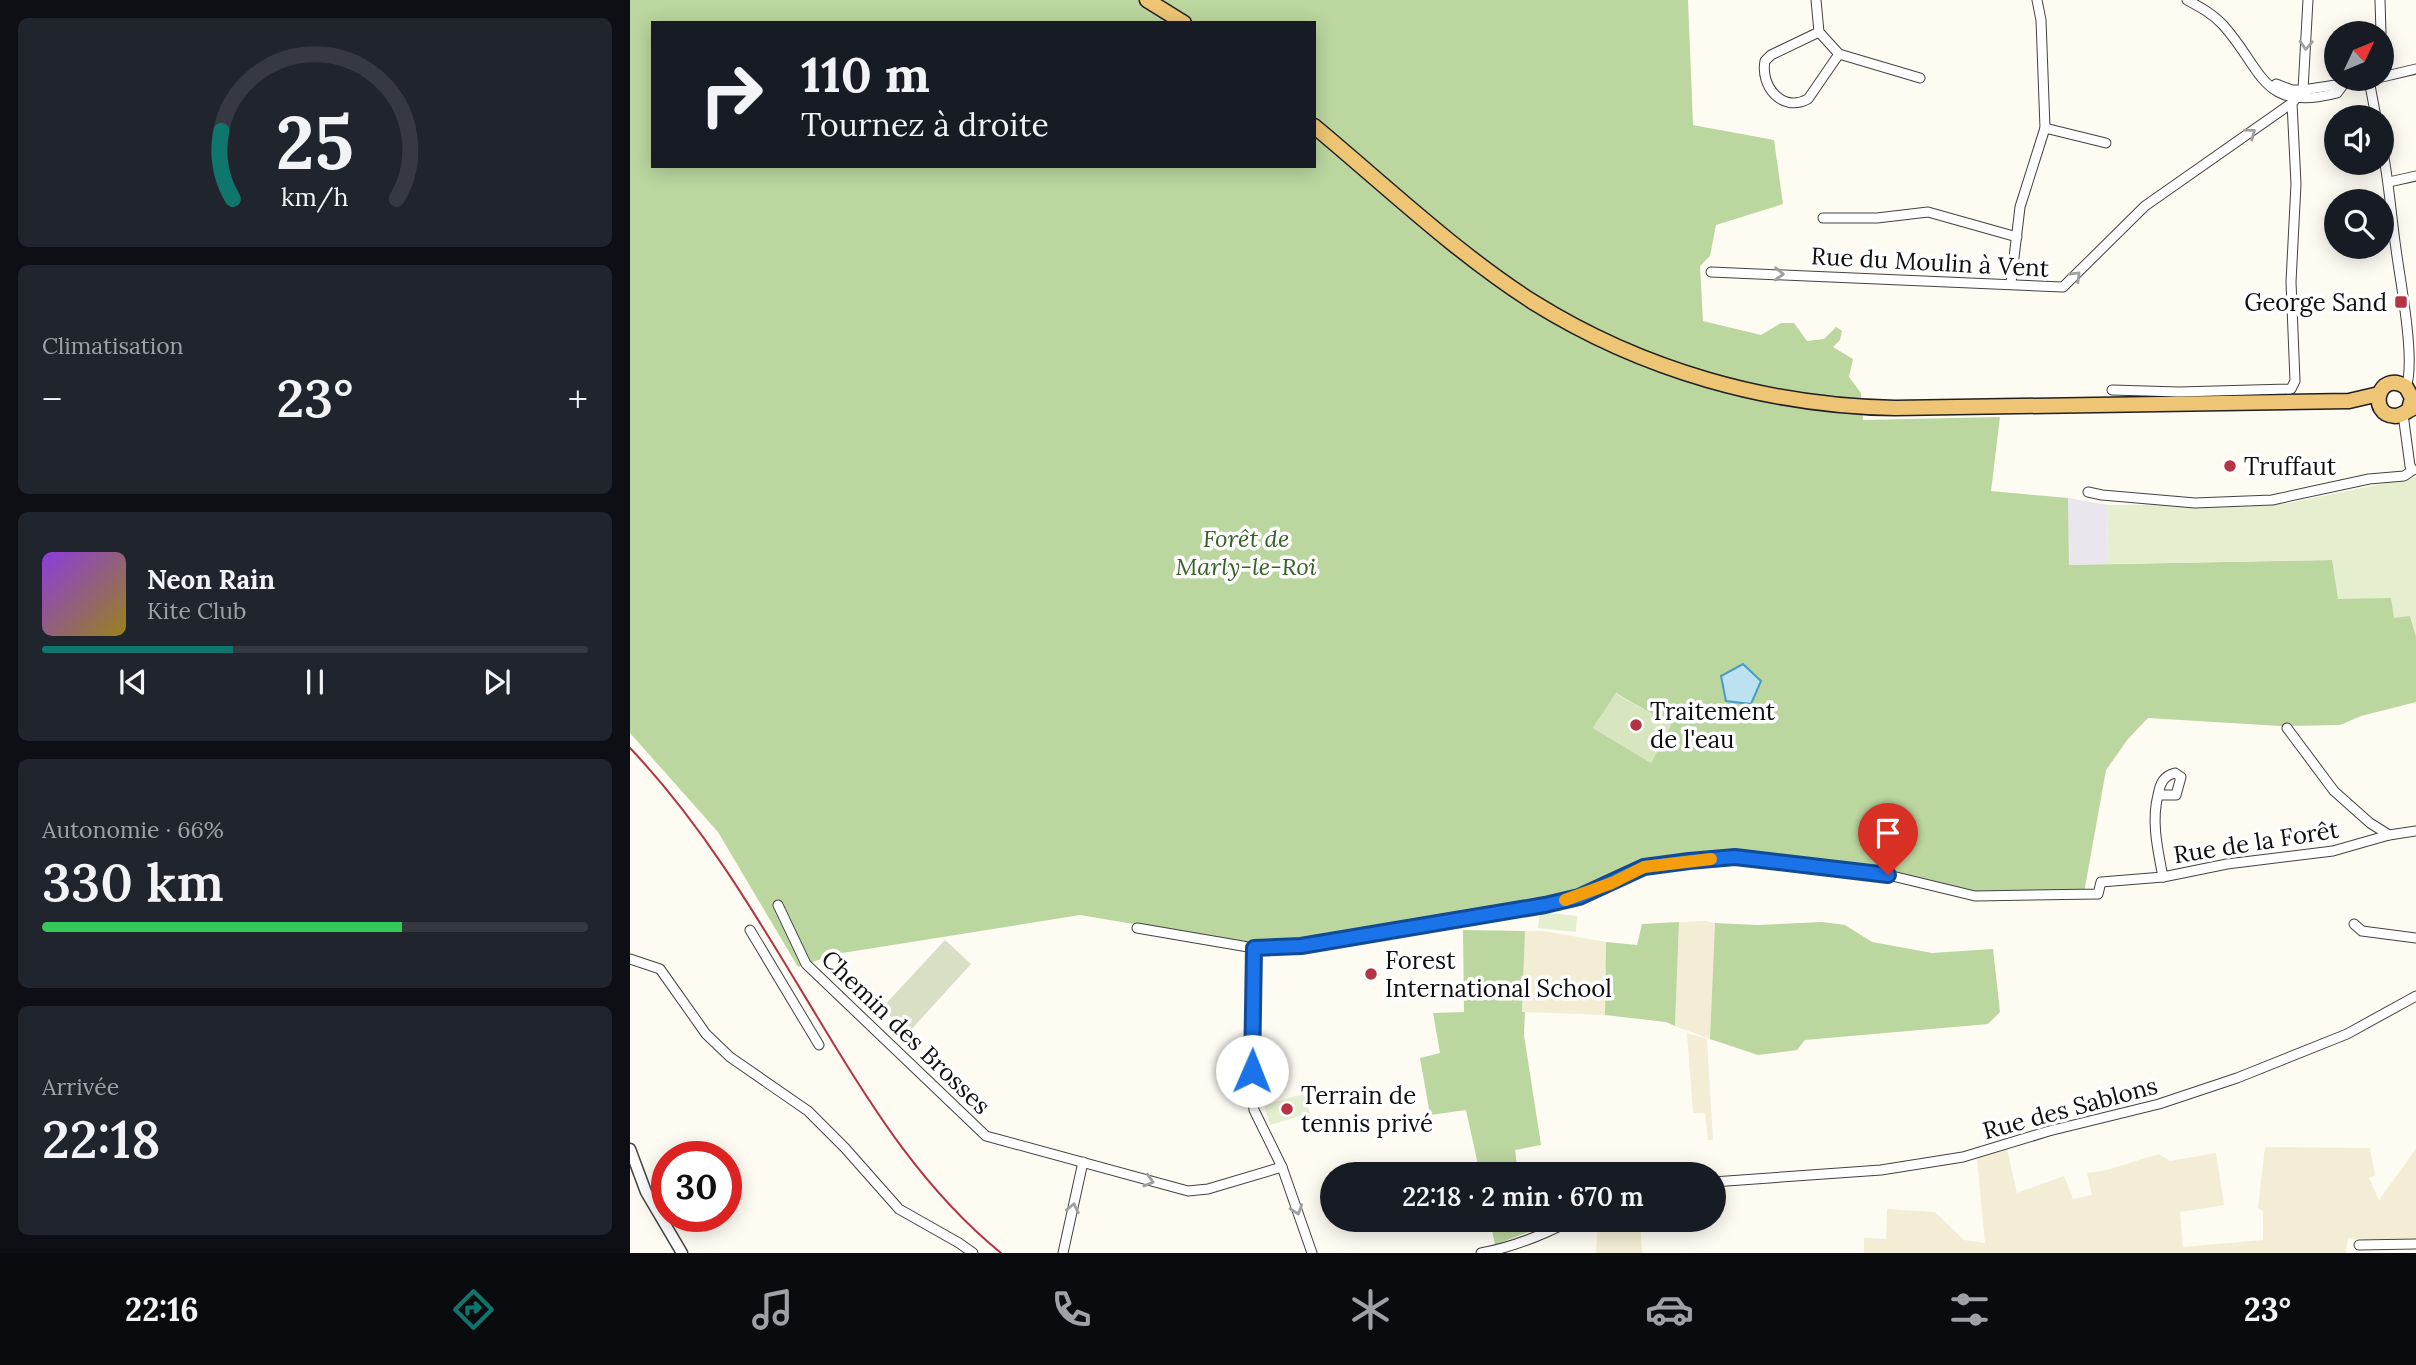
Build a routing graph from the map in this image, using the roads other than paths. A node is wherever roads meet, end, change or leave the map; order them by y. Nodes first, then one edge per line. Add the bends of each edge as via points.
1 (1147, 0) edge
2 (1166, 0) edge
3 (1816, 0) edge
4 (2037, 0) edge
5 (2187, 0) edge
6 (2308, 0) edge
7 (2380, 0) edge
8 (1181, 21) edge
9 (1191, 21) edge
10 (2381, 21) edge
11 (1819, 32) junction
12 (1839, 54) junction
13 (2416, 69) edge
14 (2394, 74) edge
15 (1920, 78) dead end
16 (2324, 88) edge
17 (2300, 97) junction
18 (1316, 128) edge
19 (2045, 128) junction
20 (2106, 143) dead end
21 (2388, 175) edge
22 (2416, 176) edge
23 (2389, 182) junction
24 (1824, 218) dead end
25 (2017, 237) junction
26 (1711, 272) dead end
27 (2011, 283) junction
28 (2412, 312) edge
29 (2112, 390) dead end
30 (2411, 391) edge
31 (2379, 401) junction
32 (2409, 410) edge
33 (2415, 471) edge
34 (2088, 492) dead end
35 (2287, 728) dead end
36 (2158, 795) dead end
37 (2416, 831) edge
38 (2389, 835) junction
39 (2163, 877) junction
40 (778, 905) dead end
41 (2354, 924) dead end
42 (1137, 928) dead end
43 (750, 930) dead end
44 (2416, 938) edge
45 (1254, 948) junction
46 (630, 959) edge
47 (2416, 996) edge
48 (819, 1045) dead end
49 (630, 1149) edge
50 (1083, 1162) junction
51 (1282, 1167) junction
52 (1726, 1181) edge
53 (1548, 1232) edge
54 (2416, 1244) edge
55 (2359, 1245) dead end
56 (682, 1253) edge
57 (973, 1253) edge
58 (1063, 1253) edge
59 (1312, 1253) edge
60 (1481, 1253) edge

1 - 8 main road
2 - 9 main road
3 - 11 street
4 - 19 street
5 - 17 street via 2222,24 2269,87
6 -> 17 street
7 - 10 street
11 - 12 street
11 - 12 street via 1765,61 1764,71 1775,96 1788,104 1808,99
12 - 15 street
13 - 14 street
16 - 17 street
27 -> 17 street, Rue du Moulin à Vent via 2068,284 2145,206
17 - 29 street via 2291,250 2295,382 2291,389
18 - 31 main road via 1456,245 1534,302 1618,347 1737,388 1869,408
19 - 20 street
19 - 25 street via 2020,207
21 - 23 street
22 - 23 street
23 - 28 street via 2396,252
24 - 25 street via 1928,212
25 - 27 street
26 -> 27 street, Rue du Moulin à Vent
28 - 30 street
30 - 31 main road via 2390,383
30 - 32 main road
31 - 32 main road via 2392,416
32 - 33 street via 2410,466
33 - 34 street via 2272,500 2195,503
35 - 38 street via 2334,791
36 - 39 street via 2156,836
37 - 38 street, Rue de la Forêt
38 - 39 street, Rue de la Forêt via 2333,851
39 - 45 street, Rue de la Forêt via 2101,882 2098,894 1975,896 1888,875 1735,857 1644,867 1579,897 1545,905 1301,946
40 - 50 street, Chemin des Brosses via 806,964 986,1136
41 - 44 street via 2362,931
42 - 45 street
43 - 48 street
45 - 51 street via 1254,1110
46 - 57 street via 660,970 706,1034 730,1057 808,1111 899,1209
47 - 52 street, Rue des Sablons via 2347,1034 2237,1078 1963,1157 1869,1171
49 - 56 street via 646,1192
50 -> 51 street, Chemin des Brosses via 1188,1191
58 -> 50 street
51 -> 59 street
53 - 60 street
54 - 55 street

